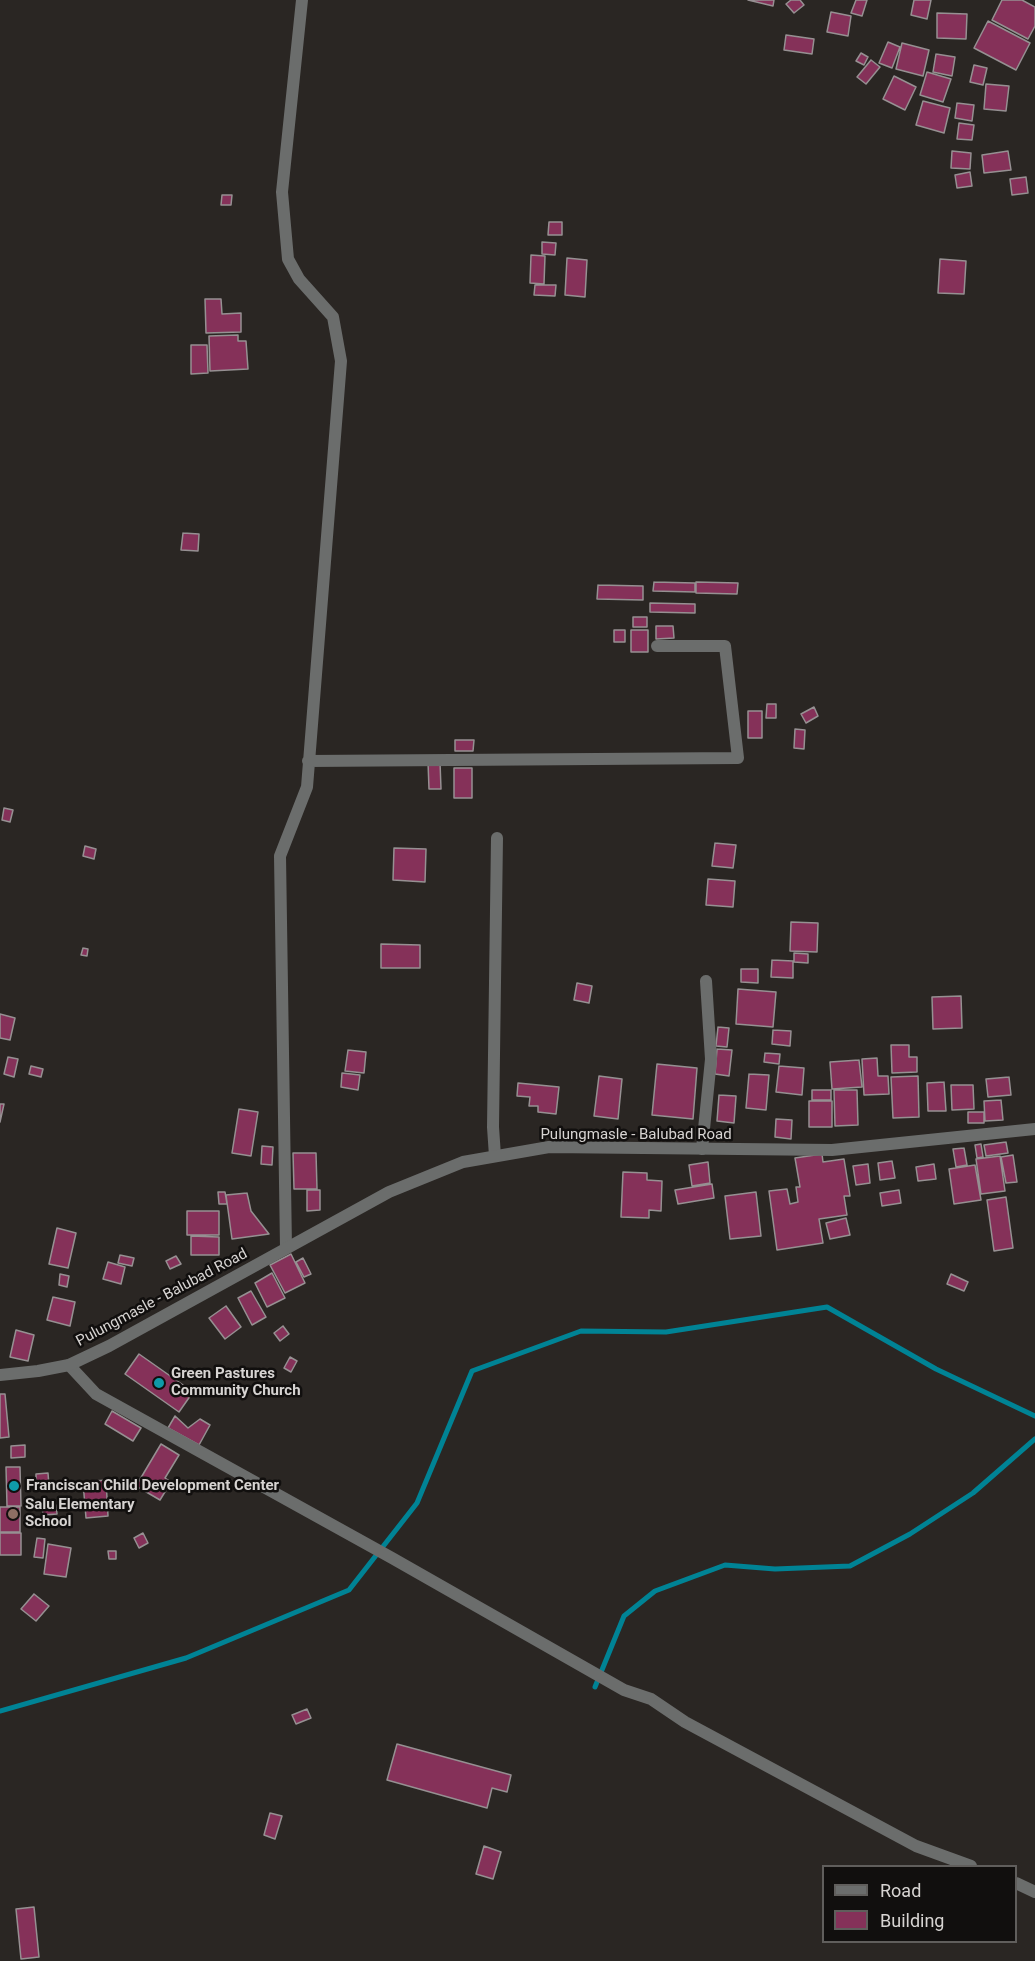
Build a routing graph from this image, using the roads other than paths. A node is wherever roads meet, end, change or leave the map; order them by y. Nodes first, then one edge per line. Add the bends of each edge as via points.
1 (302, 0) edge
2 (657, 646) dead end
3 (308, 761) junction
4 (497, 838) dead end
5 (706, 981) dead end
6 (1035, 1129) edge
7 (702, 1149) junction
8 (495, 1156) junction
9 (286, 1248) junction
10 (69, 1365) junction
11 (0, 1375) edge
12 (968, 1865) edge
13 (1017, 1883) edge
14 (1035, 1892) edge

1 - 3 street via 282,192 288,259 299,279 333,317 341,361
2 - 3 street via 725,646 738,758
3 - 9 street via 307,787 280,856
4 - 8 street
5 - 7 street via 711,1059
6 - 7 street, Pulungmasle - Balubad Road via 832,1150
7 - 8 street, Pulungmasle - Balubad Road via 549,1148
8 - 9 street, Pulungmasle - Balubad Road via 463,1162 389,1192
9 - 10 street, Pulungmasle - Balubad Road
10 - 11 street, Pulungmasle - Balubad Road
10 - 12 street via 96,1394 624,1690 651,1699 685,1722 916,1846
13 - 14 street

